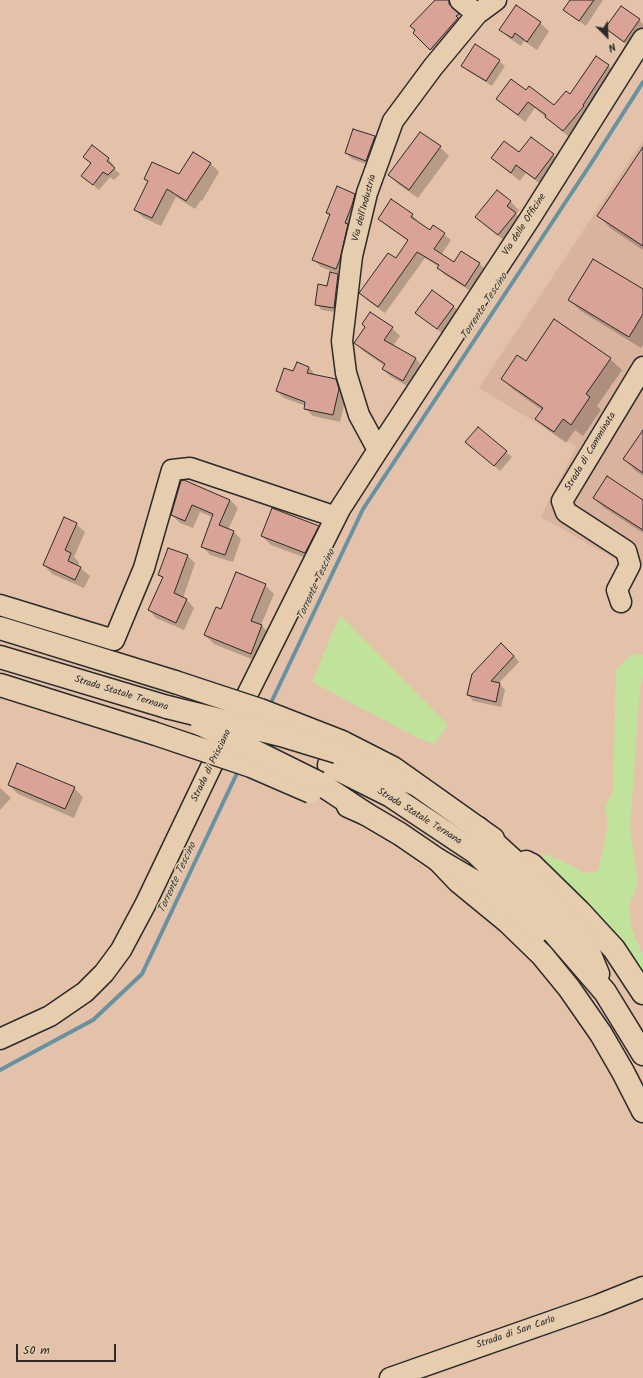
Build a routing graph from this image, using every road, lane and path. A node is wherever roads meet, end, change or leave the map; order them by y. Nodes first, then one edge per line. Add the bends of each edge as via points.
1 (460, 0) edge
2 (496, 0) edge
3 (477, 14) junction
4 (643, 39) edge
5 (643, 367) edge
6 (378, 450) junction
7 (336, 517) junction
8 (621, 602) dead end
9 (0, 605) edge
10 (0, 628) edge
11 (0, 657) edge
12 (0, 685) edge
13 (328, 767) junction
14 (478, 828) junction
15 (438, 860) junction
16 (605, 992) junction
17 (643, 993) edge
18 (0, 1039) edge
19 (643, 1054) edge
20 (643, 1111) edge
21 (643, 1287) edge
22 (390, 1378) edge

1 - 3 street
2 - 3 street, Via dell'Industria
3 - 6 street, Via dell'Industria via 393,121 367,193 352,256 342,341 346,372 359,415
4 - 6 street, Via delle Officine via 529,220
5 - 8 street, Strada di Camminata via 562,501 566,512 626,551 630,565 617,590
6 - 7 street, Strada di Prisciano
7 - 9 street via 190,468 172,470 144,568 114,640
7 - 18 street, Strada di Prisciano via 121,950 104,973 85,992 50,1016
10 - 13 main road, bridge via 260,710
11 - 13 main road, Strada Statale Ternana, bridge via 167,707
12 - 13 main road, bridge via 251,766
13 - 14 main road via 415,784
13 - 15 main road via 366,814
13 - 16 main road, Strada Statale Ternana via 391,796 475,852 529,904
14 - 16 main road via 525,871 584,940
14 - 17 main road via 532,865 579,911 614,949
15 - 16 main road via 484,887 525,919
15 - 20 main road via 458,881 518,931 569,988 601,1034
16 - 19 main road, Strada Statale Ternana
21 - 22 street, Strada di San Carlo

